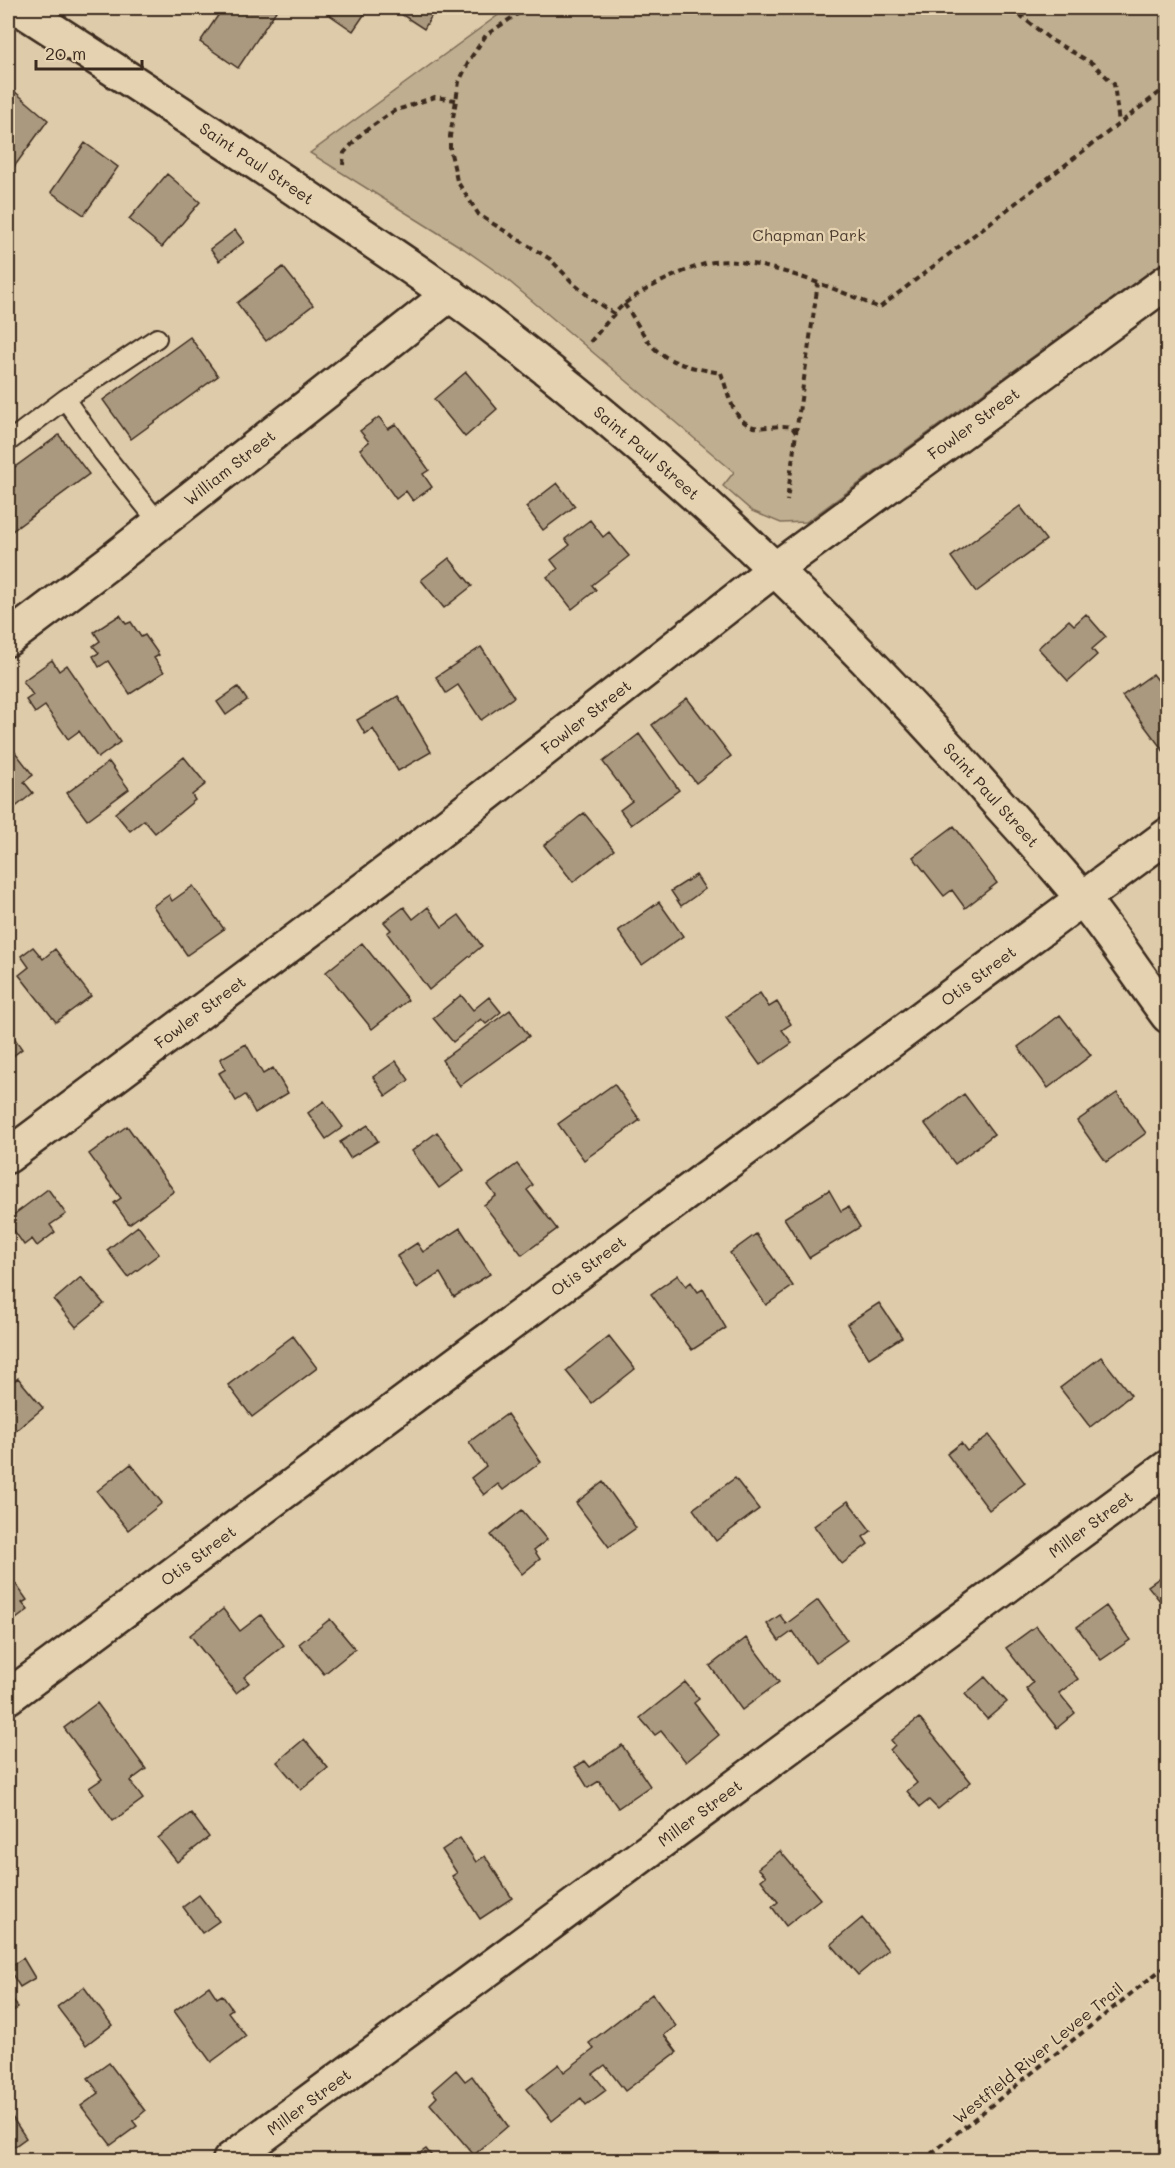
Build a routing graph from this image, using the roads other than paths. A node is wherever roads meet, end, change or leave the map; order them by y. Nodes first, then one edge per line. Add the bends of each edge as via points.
1 (19, 8) edge
2 (1167, 281) edge
3 (450, 294) junction
4 (157, 338) dead end
5 (65, 399) junction
6 (8, 442) edge
7 (159, 523) junction
8 (775, 569) junction
9 (8, 639) edge
10 (1167, 835) edge
11 (1082, 898) junction
12 (1167, 1016) edge
13 (8, 1156) edge
14 (1167, 1467) edge
15 (8, 1697) edge
16 (230, 2160) edge

1 - 3 street, Saint Paul Street
2 - 8 street, Fowler Street
3 - 7 street, William Street
3 - 8 street, Saint Paul Street via 627,435
4 - 5 lane
5 - 6 lane
5 - 7 lane
7 - 9 street, William Street
8 - 11 street, Saint Paul Street via 921,717
8 - 13 street, Fowler Street via 395,866
10 - 11 street, Otis Street
11 - 12 street, Saint Paul Street
11 - 15 street, Otis Street
14 - 16 street, Miller Street

